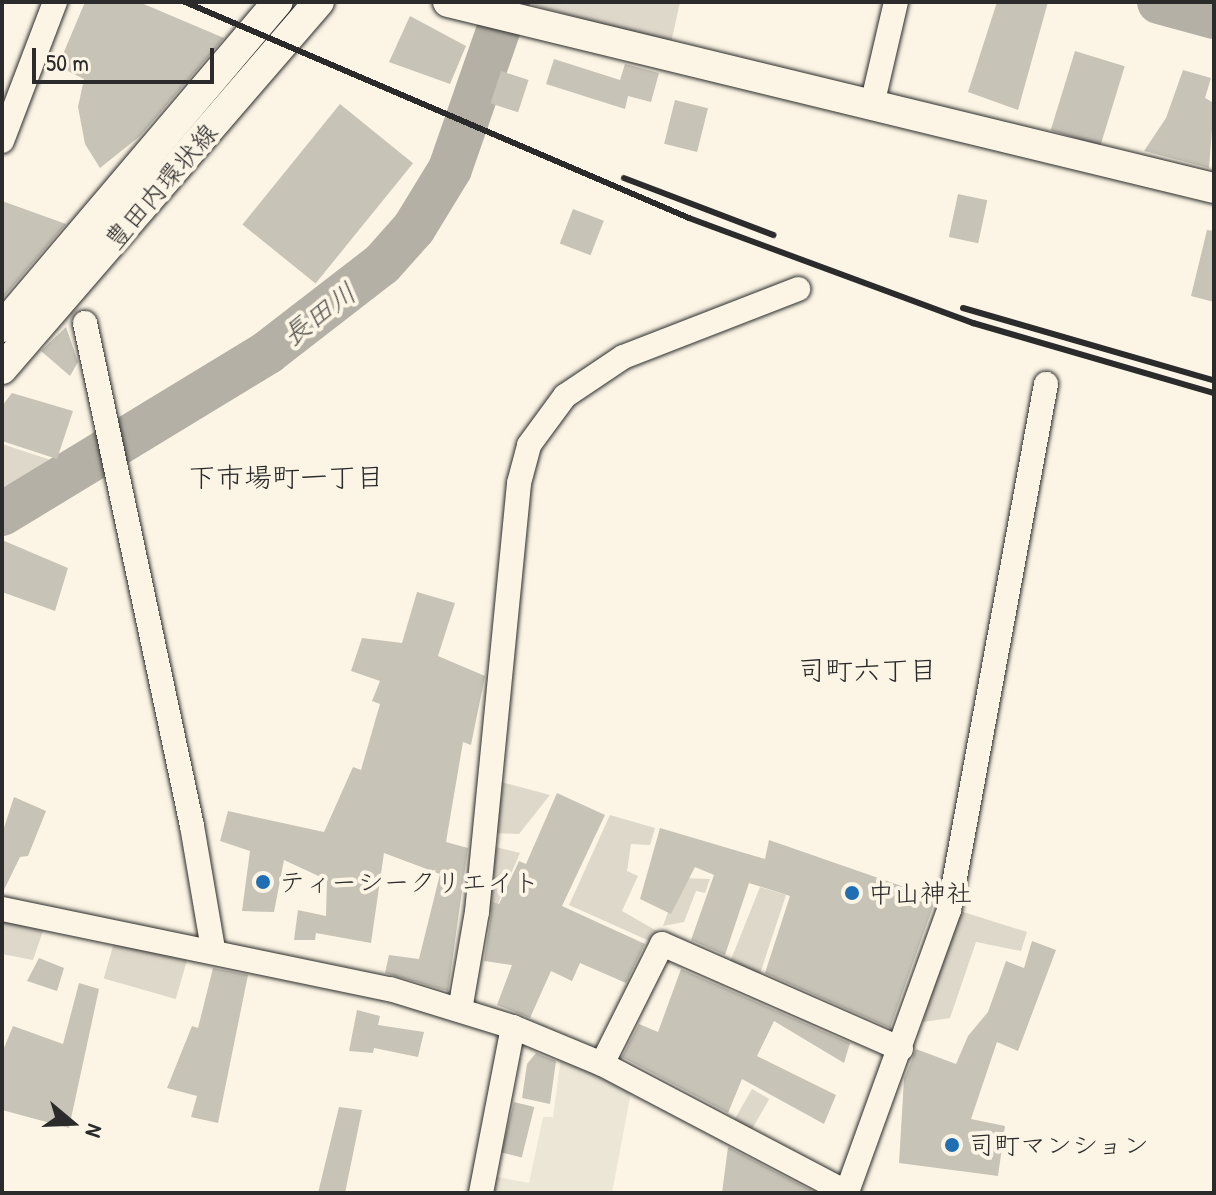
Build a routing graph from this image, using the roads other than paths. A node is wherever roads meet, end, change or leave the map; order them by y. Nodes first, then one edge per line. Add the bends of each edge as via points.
1 (55, 2) edge
2 (278, 2) edge
3 (319, 2) edge
4 (448, 2) edge
5 (896, 2) edge
6 (872, 105) junction
7 (2, 141) edge
8 (1214, 188) edge
9 (798, 289) dead end
10 (85, 323) dead end
11 (2, 327) edge
12 (2, 369) edge
13 (1046, 384) dead end
14 (2, 909) edge
15 (213, 949) junction
16 (460, 1010) junction
17 (513, 1027) junction
18 (901, 1049) junction
19 (602, 1064) junction
20 (481, 1193) edge
21 (847, 1193) edge

1 - 7 street
2 - 11 street, 豊田内環状線
3 - 12 street, 豊田内環状線
4 - 6 street
5 - 6 street
6 - 8 street
9 - 16 street via 623,357 565,396 529,445 519,483 477,912
10 - 15 street
13 - 18 street via 949,910
14 - 15 street
15 - 16 street
16 - 17 street
17 - 19 street
17 - 20 street
18 - 19 street via 662,944
18 - 21 street
19 - 21 street

